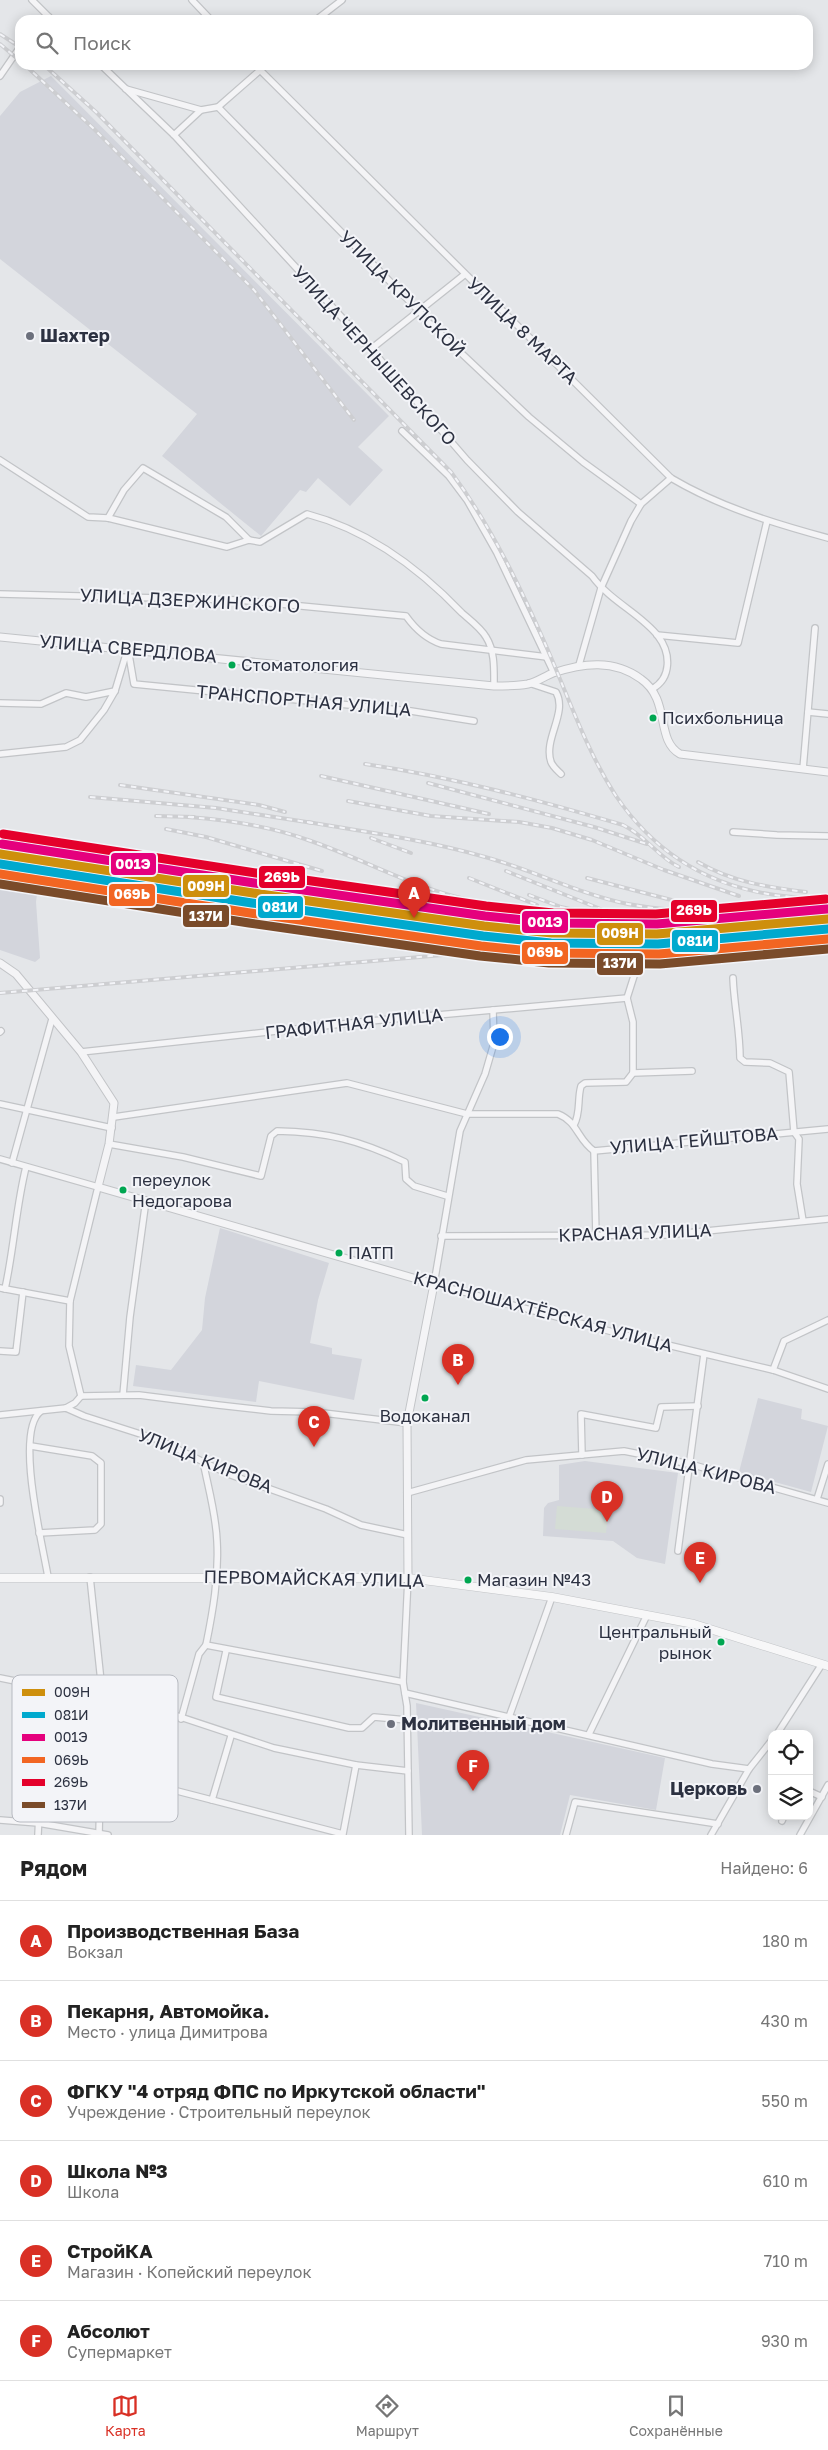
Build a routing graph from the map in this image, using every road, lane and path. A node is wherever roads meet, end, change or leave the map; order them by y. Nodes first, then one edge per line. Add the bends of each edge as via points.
1 (32, 0) edge
2 (192, 0) edge
3 (342, 0) edge
4 (48, 15) edge
5 (206, 15) edge
6 (322, 15) edge
7 (15, 54) edge
8 (106, 70) edge
9 (260, 71) joint
10 (0, 76) edge
11 (125, 88) junction
12 (218, 107) junction
13 (201, 110) junction
14 (174, 135) junction
15 (464, 275) junction
16 (420, 312) junction
17 (371, 349) junction
18 (402, 431) dead end
19 (0, 460) edge
20 (671, 478) junction
21 (641, 504) junction
22 (108, 518) junction
23 (767, 522) junction
24 (828, 538) edge
25 (249, 540) junction
26 (600, 588) junction
27 (0, 594) edge
28 (815, 628) dead end
29 (657, 635) junction
30 (0, 637) edge
31 (128, 649) junction
32 (490, 650) junction
33 (547, 657) junction
34 (579, 665) junction
35 (554, 673) junction
36 (529, 684) junction
37 (494, 686) junction
38 (652, 689) junction
39 (115, 691) junction
40 (0, 703) edge
41 (808, 712) junction
42 (828, 714) edge
43 (474, 721) dead end
44 (0, 754) edge
45 (804, 769) junction
46 (828, 772) edge
47 (561, 774) dead end
48 (733, 832) dead end
49 (828, 836) edge
50 (0, 963) edge
51 (634, 976) dead end
52 (733, 978) dead end
53 (627, 998) junction
54 (493, 1010) junction
55 (52, 1019) junction
56 (81, 1052) junction
57 (692, 1072) dead end
58 (633, 1073) junction
59 (0, 1104) edge
60 (27, 1111) junction
61 (467, 1114) junction
62 (114, 1117) junction
63 (574, 1125) junction
64 (112, 1128) junction
65 (828, 1129) edge
66 (794, 1132) junction
67 (109, 1144) junction
68 (594, 1151) junction
69 (0, 1159) edge
70 (12, 1163) junction
71 (26, 1167) junction
72 (98, 1187) junction
73 (447, 1196) junction
74 (146, 1200) junction
75 (828, 1219) edge
76 (803, 1221) junction
77 (441, 1236) junction
78 (596, 1236) junction
79 (434, 1284) junction
80 (3, 1288) edge
81 (23, 1292) junction
82 (70, 1301) junction
83 (828, 1320) edge
84 (0, 1352) edge
85 (704, 1354) junction
86 (773, 1370) junction
87 (828, 1389) edge
88 (123, 1395) junction
89 (81, 1396) junction
90 (698, 1406) junction
91 (66, 1408) junction
92 (43, 1410) junction
93 (0, 1415) edge
94 (407, 1423) junction
95 (31, 1446) junction
96 (582, 1454) junction
97 (203, 1460) junction
98 (690, 1464) junction
99 (828, 1464) edge
100 (407, 1493) junction
101 (0, 1499) edge
102 (817, 1499) junction
103 (0, 1503) edge
104 (828, 1503) edge
105 (39, 1533) junction
106 (408, 1535) junction
107 (678, 1551) dead end
108 (48, 1577) junction
109 (90, 1577) junction
110 (0, 1578) edge
111 (216, 1578) junction
112 (408, 1578) junction
113 (552, 1598) junction
114 (647, 1615) junction
115 (206, 1645) junction
116 (226, 1651) junction
117 (825, 1665) edge
118 (100, 1675) edge
119 (403, 1682) junction
120 (405, 1693) junction
121 (509, 1716) junction
122 (178, 1718) edge
123 (181, 1719) junction
124 (407, 1720) junction
125 (780, 1730) edge
126 (589, 1734) junction
127 (231, 1736) junction
128 (768, 1745) edge
129 (356, 1765) junction
130 (749, 1769) junction
131 (408, 1771) junction
132 (828, 1785) edge
133 (178, 1791) edge
134 (824, 1797) edge
135 (212, 1800) junction
136 (19, 1822) edge
137 (38, 1824) junction
138 (718, 1824) junction
139 (99, 1834) edge
140 (38, 1835) edge
141 (108, 1835) edge
142 (409, 1835) edge
143 (566, 1835) edge
144 (711, 1835) edge
145 (800, 1835) edge

1 - 4 street
2 - 5 street
3 - 6 street
7 - 10 street
8 - 11 street, УЛИЦА ЧЕРНЫШЕВСКОГО
9 - 12 street
9 - 15 street, УЛИЦА 8 МАРТА
11 - 13 street
11 - 14 street, УЛИЦА ЧЕРНЫШЕВСКОГО
12 - 13 street
12 - 16 street, УЛИЦА КРУПСКОЙ
13 - 14 street
14 - 17 street, УЛИЦА ЧЕРНЫШЕВСКОГО
15 - 16 street
15 - 20 street, УЛИЦА 8 МАРТА
16 - 17 street
16 - 21 street, УЛИЦА КРУПСКОЙ via 529,417 582,462
17 - 26 street, УЛИЦА ЧЕРНЫШЕВСКОГО via 467,460 518,512 592,576
18 - 33 street via 450,476 467,500 498,554
19 - 22 street via 88,516
20 - 21 street
20 - 23 street, УЛИЦА 8 МАРТА via 697,493
21 - 26 street
22 - 25 street via 227,547
22 - 25 street via 124,490 143,468 226,518
23 - 24 street, УЛИЦА 8 МАРТА
23 - 29 street via 738,643
25 - 32 street via 260,542 307,514 342,524 384,547 433,582 486,638
26 - 29 street, УЛИЦА ЧЕРНЫШЕВСКОГО
26 - 34 street
27 - 32 street, УЛИЦА ДЗЕРЖИНСКОГО via 239,600 406,616 430,640
28 - 41 street
29 - 38 street, УЛИЦА ЧЕРНЫШЕВСКОГО via 665,648 668,670 661,684
30 - 31 street, УЛИЦА СВЕРДЛОВА
31 - 37 street, УЛИЦА СВЕРДЛОВА
31 - 39 street
31 - 43 street, ТРАНСПОРТНАЯ УЛИЦА via 134,684 411,711
32 - 33 street, УЛИЦА ДЗЕРЖИНСКОГО
32 - 37 street via 494,662
33 - 35 street
34 - 35 street
34 - 38 street via 606,665 629,672
35 - 36 street
36 - 37 street, УЛИЦА СВЕРДЛОВА
36 - 47 street via 556,692 561,701 550,754 551,764
38 - 45 street via 664,718 667,741 680,754
39 - 40 street via 86,697 66,693 41,704
39 - 44 street via 80,740 66,747
41 - 42 street
41 - 45 street
45 - 46 street
48 - 49 street
50 - 55 street via 16,974
51 - 53 street
52 - 66 street via 740,1058 745,1062 770,1063 789,1072
53 - 54 street, ГРАФИТНАЯ УЛИЦА
53 - 58 street via 632,1022
54 - 56 street, ГРАФИТНАЯ УЛИЦА
54 - 61 street via 494,1043 485,1074
55 - 56 street
55 - 60 street
56 - 62 street via 114,1103
57 - 58 street
58 - 63 street via 626,1082 585,1083 581,1086 579,1116
59 - 60 street
60 - 64 street
60 - 70 street
61 - 62 street via 347,1083
61 - 63 street via 558,1114 569,1118
61 - 73 street via 460,1130
62 - 64 street
63 - 68 street, УЛИЦА ГЕЙШТОВА via 582,1142
64 - 67 street
65 - 66 street, УЛИЦА ГЕЙШТОВА
66 - 68 street, УЛИЦА ГЕЙШТОВА
66 - 76 street via 799,1139 797,1184
67 - 72 street
67 - 73 street via 183,1157 261,1176 271,1136 277,1131 330,1134 372,1147 404,1162 406,1180 414,1186
68 - 78 street
69 - 70 street, КРАСНОШАХТЁРСКАЯ УЛИЦА
70 - 71 street, КРАСНОШАХТЁРСКАЯ УЛИЦА
71 - 72 street, КРАСНОШАХТЁРСКАЯ УЛИЦА
71 - 80 street via 18,1201 12,1259
72 - 74 street, КРАСНОШАХТЁРСКАЯ УЛИЦА
72 - 82 street
73 - 77 street
74 - 79 street, КРАСНОШАХТЁРСКАЯ УЛИЦА
74 - 88 street
75 - 76 street, КРАСНАЯ УЛИЦА
76 - 78 street, КРАСНАЯ УЛИЦА via 666,1235
77 - 78 street, КРАСНАЯ УЛИЦА
77 - 79 street
79 - 85 street, КРАСНОШАХТЁРСКАЯ УЛИЦА
79 - 94 street
80 - 81 street
81 - 82 street
81 - 84 street via 16,1352
82 - 89 street via 69,1346
83 - 86 street via 784,1340
85 - 86 street, КРАСНОШАХТЁРСКАЯ УЛИЦА
85 - 90 street
86 - 87 street, КРАСНОШАХТЁРСКАЯ УЛИЦА
88 - 89 street
88 - 94 street
89 - 91 street
90 - 96 street via 661,1408 656,1428 580,1414
90 - 98 street
91 - 92 street, УЛИЦА КИРОВА
91 - 97 street, УЛИЦА КИРОВА via 158,1440
92 - 93 street, УЛИЦА КИРОВА
92 - 95 street via 32,1422
94 - 100 street
95 - 105 street via 30,1476
95 - 105 street via 92,1456 101,1463 101,1524 95,1530
96 - 98 street, УЛИЦА КИРОВА via 624,1451
96 - 100 street, УЛИЦА КИРОВА via 526,1460
97 - 106 street, УЛИЦА КИРОВА via 228,1474 361,1525
97 - 111 street via 215,1518
98 - 102 street, УЛИЦА КИРОВА
98 - 107 street
99 - 102 street
100 - 106 street
101 - 103 street
102 - 104 street, УЛИЦА КИРОВА
105 - 108 street
106 - 112 street
108 - 109 main road, ПЕРВОМАЙСКАЯ УЛИЦА
108 - 110 main road, ПЕРВОМАЙСКАЯ УЛИЦА
109 - 111 main road, ПЕРВОМАЙСКАЯ УЛИЦА
109 - 118 street
111 - 112 main road, ПЕРВОМАЙСКАЯ УЛИЦА
111 - 115 street
112 - 113 main road, ПЕРВОМАЙСКАЯ УЛИЦА
112 - 119 street
113 - 114 main road, ПЕРВОМАЙСКАЯ УЛИЦА
113 - 121 street
114 - 117 main road, ПЕРВОМАЙСКАЯ УЛИЦА via 694,1624
114 - 126 street
115 - 116 street
115 - 123 street via 199,1654
116 - 119 street
116 - 124 street via 216,1697 349,1728 362,1728 374,1717
117 - 125 street
119 - 120 street
120 - 121 street
120 - 124 street
121 - 126 street
122 - 123 street
123 - 127 street
124 - 131 street
126 - 130 street via 712,1764
127 - 129 street
127 - 135 street
128 - 130 street
129 - 131 street
129 - 135 street via 344,1834
130 - 138 street
131 - 142 street
132 - 134 street
133 - 135 street
134 - 145 street
136 - 137 street
137 - 139 street
137 - 140 street
138 - 143 street via 575,1802
138 - 144 street
139 - 141 street

